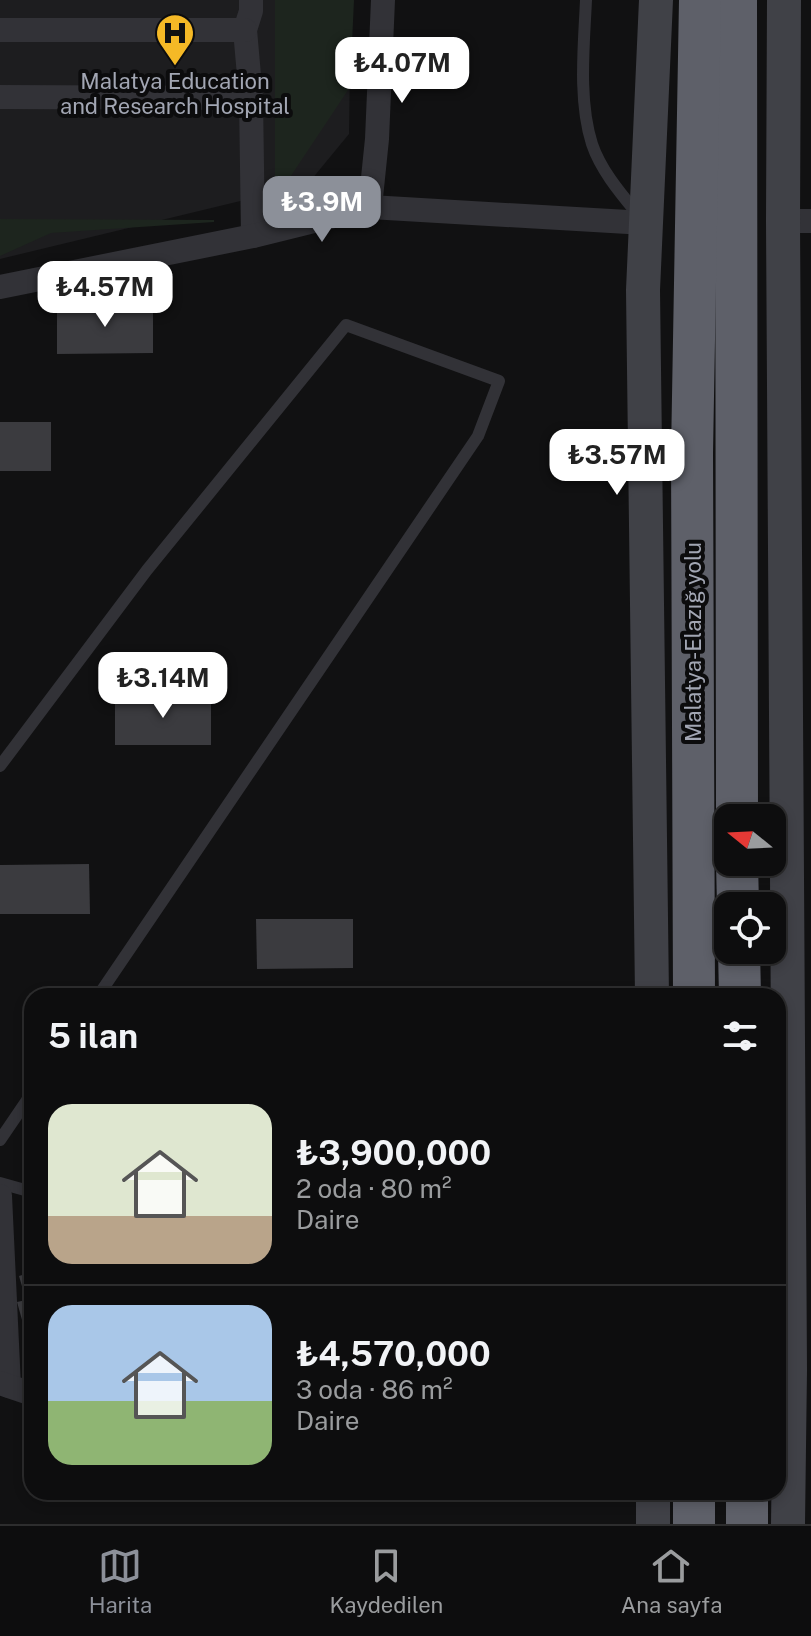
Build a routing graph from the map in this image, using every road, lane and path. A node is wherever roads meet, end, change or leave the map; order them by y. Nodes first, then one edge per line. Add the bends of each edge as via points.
1 (251, 0) edge
2 (383, 0) edge
3 (586, 0) edge
4 (656, 0) edge
5 (700, 0) edge
6 (736, 0) edge
7 (784, 0) edge
8 (0, 30) edge
9 (245, 30) junction
10 (0, 97) edge
11 (251, 98) junction
12 (370, 207) junction
13 (797, 221) edge
14 (645, 223) junction
15 (253, 236) junction
16 (0, 287) edge
17 (0, 766) edge
18 (737, 804) edge
19 (739, 964) edge
20 (103, 988) edge
21 (652, 988) edge
22 (694, 988) edge
23 (740, 988) edge
24 (24, 1105) edge
25 (0, 1140) edge
26 (0, 1183) edge
27 (24, 1190) edge
28 (0, 1196) edge
29 (799, 1252) edge
30 (800, 1360) edge
31 (14, 1388) edge
32 (653, 1500) edge
33 (694, 1500) edge
34 (747, 1500) edge
35 (653, 1524) edge
36 (694, 1524) edge
37 (747, 1524) edge
38 (788, 1524) edge

1 - 9 street
2 - 12 street
3 - 14 lane via 582,79 592,144 614,185
4 - 14 street
5 - 22 highway, Malatya-Elazığ yolu via 692,453
6 - 18 highway, Malatya-Elazığ yolu
7 - 13 street
8 - 9 street
9 - 11 street
10 - 11 street
11 - 15 street
12 - 14 street
12 - 15 street
13 - 29 street
14 - 21 street
15 - 16 street
17 - 20 lane via 147,570 346,325 499,381 478,436
19 - 23 highway
24 - 25 lane
26 - 27 lane
28 - 31 street
29 - 30 street
30 - 38 street
32 - 35 street
33 - 36 highway
34 - 37 highway

